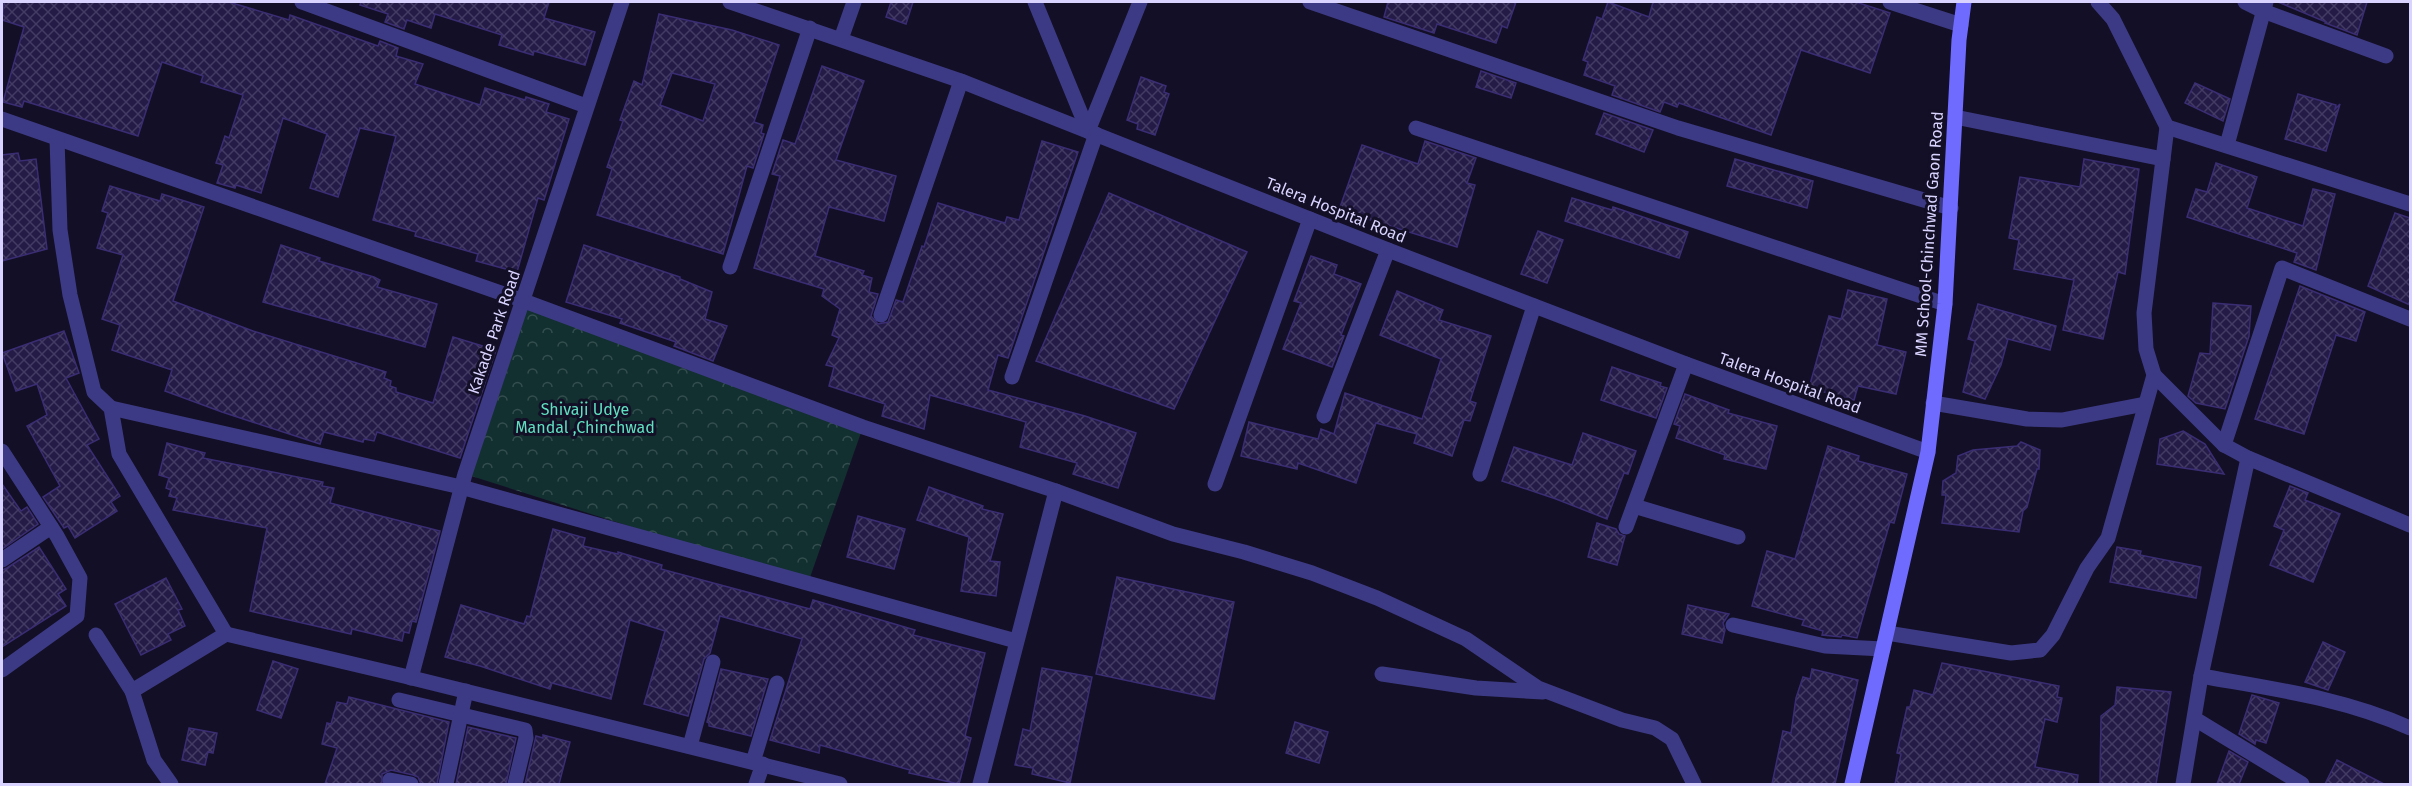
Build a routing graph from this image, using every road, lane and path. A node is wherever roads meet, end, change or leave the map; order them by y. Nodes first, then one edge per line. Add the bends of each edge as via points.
1 (302, 2) edge
2 (622, 2) edge
3 (730, 2) edge
4 (854, 2) edge
5 (1035, 2) edge
6 (1140, 2) edge
7 (1310, 2) edge
8 (1890, 2) edge
9 (1964, 2) edge
10 (2098, 2) edge
11 (2245, 2) edge
12 (2265, 6) edge
13 (1961, 25) junction
14 (810, 28) junction
15 (841, 39) junction
16 (2386, 56) dead end
17 (961, 81) junction
18 (586, 106) junction
19 (1955, 117) junction
20 (2, 119) edge
21 (2167, 127) junction
22 (1416, 128) dead end
23 (1092, 132) junction
24 (57, 139) junction
25 (2227, 145) junction
26 (2163, 159) junction
27 (2410, 204) edge
28 (1951, 208) junction
29 (1310, 219) junction
30 (1388, 250) junction
31 (730, 267) dead end
32 (524, 301) junction
33 (1945, 304) junction
34 (1534, 306) junction
35 (881, 315) dead end
36 (2410, 319) edge
37 (1686, 364) junction
38 (2154, 375) junction
39 (1012, 376) dead end
40 (1933, 403) junction
41 (2145, 404) junction
42 (111, 408) junction
43 (1324, 416) dead end
44 (2224, 445) junction
45 (2, 452) edge
46 (1928, 452) junction
47 (2248, 458) junction
48 (1480, 474) dead end
49 (1215, 484) dead end
50 (461, 487) junction
51 (1056, 491) junction
52 (1634, 506) junction
53 (2410, 525) edge
54 (51, 527) junction
55 (1626, 527) dead end
56 (1738, 537) dead end
57 (2, 560) edge
58 (1733, 625) dead end
59 (1887, 633) junction
60 (226, 634) junction
61 (96, 635) dead end
62 (1016, 640) junction
63 (1883, 649) junction
64 (713, 662) dead end
65 (2, 670) edge
66 (1382, 674) dead end
67 (2201, 676) junction
68 (411, 678) junction
69 (777, 683) dead end
70 (132, 691) junction
71 (466, 691) junction
72 (1549, 692) junction
73 (399, 700) dead end
74 (460, 715) junction
75 (2195, 718) junction
76 (2410, 728) edge
77 (690, 746) junction
78 (758, 763) junction
79 (390, 780) dead end
80 (171, 784) edge
81 (411, 784) edge
82 (446, 784) edge
83 (515, 784) edge
84 (756, 784) edge
85 (840, 784) edge
86 (980, 784) edge
87 (1694, 784) edge
88 (1852, 784) edge
89 (2183, 784) edge
90 (2302, 784) edge

1 - 18 street
2 - 18 street, Kakade Park Road
3 - 14 street, Talera Hospital Road
4 - 15 street
5 - 23 street
6 - 23 street
7 - 28 street via 1678,128
8 - 13 street
9 - 13 main road, MM School-Chinchwad Gaon Road
10 - 21 street via 2113,18
11 - 12 street
12 - 16 street
12 - 25 street
13 - 19 main road, MM School-Chinchwad Gaon Road
14 - 15 street, Talera Hospital Road
14 - 31 street
15 - 17 street, Talera Hospital Road
17 - 23 street, Talera Hospital Road
17 - 35 street
18 - 32 street, Kakade Park Road
19 - 26 street
19 - 28 main road, MM School-Chinchwad Gaon Road
20 - 24 street
21 - 25 street
21 - 26 street
22 - 33 street
23 - 29 street, Talera Hospital Road
23 - 39 street
24 - 32 street
24 - 42 street via 60,230 70,295 94,392
25 - 27 street
26 - 38 street via 2144,313 2146,350
28 - 33 main road, MM School-Chinchwad Gaon Road
29 - 30 street, Talera Hospital Road
29 - 49 street
30 - 34 street, Talera Hospital Road
30 - 43 street
32 - 50 street, Kakade Park Road
32 - 51 street via 863,427
33 - 40 main road, MM School-Chinchwad Gaon Road
34 - 37 street, Talera Hospital Road
34 - 48 street
36 - 44 street via 2282,268
37 - 46 street, Talera Hospital Road
37 - 52 street
38 - 41 street
38 - 44 street
40 - 41 street via 2026,419 2062,420
40 - 46 main road, MM School-Chinchwad Gaon Road
41 - 59 street via 2108,538 2087,568 2053,635 2040,650 2011,653
42 - 50 street
42 - 60 street via 119,454
44 - 47 street
45 - 54 street
46 - 59 main road, MM School-Chinchwad Gaon Road
47 - 53 street
47 - 67 street
50 - 62 street
50 - 68 street, Kakade Park Road
51 - 62 street
51 - 72 street via 1173,534 1301,569 1377,598 1466,639
52 - 55 street
52 - 56 street
54 - 57 street
54 - 65 street via 80,578 76,616
58 - 63 street via 1826,646
59 - 63 main road, MM School-Chinchwad Gaon Road
60 - 68 street
60 - 70 street
61 - 70 street
62 - 86 street
63 - 88 main road, MM School-Chinchwad Gaon Road
64 - 77 street
66 - 72 street via 1476,688
67 - 75 street
67 - 76 street via 2321,697
68 - 71 street
69 - 78 street
70 - 80 street via 154,760
71 - 74 street
71 - 77 street
72 - 87 street via 1622,720 1655,728 1672,739
73 - 74 street
74 - 82 street
74 - 83 street via 525,730
75 - 89 street
75 - 90 street
77 - 78 street
78 - 84 street
78 - 85 street
79 - 81 street

